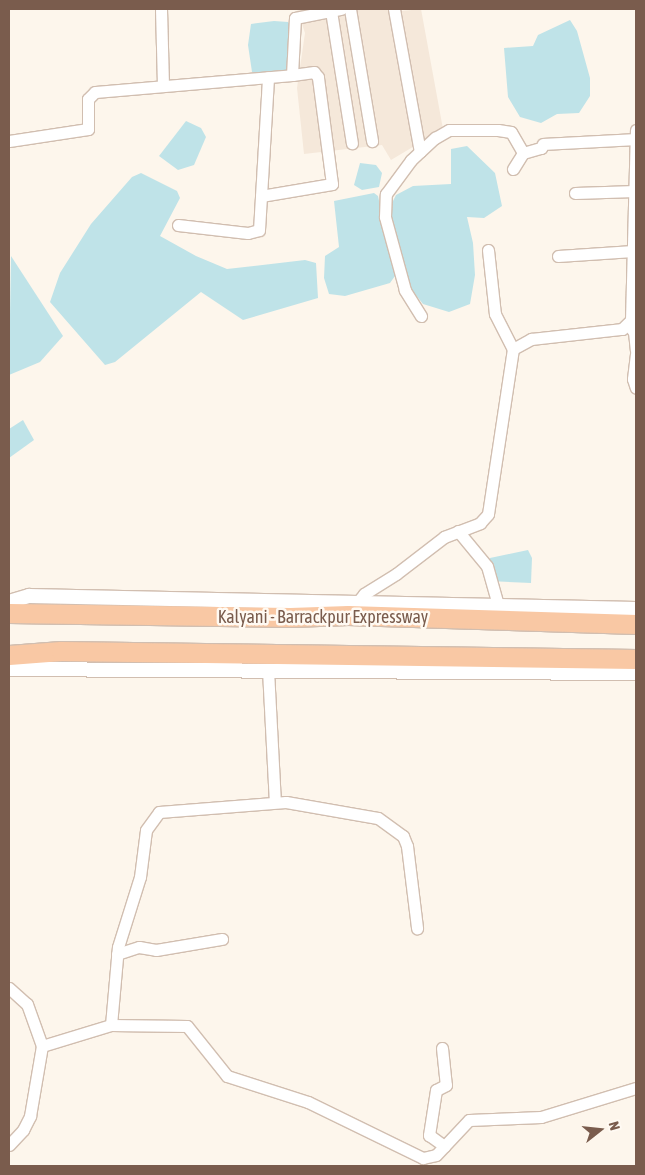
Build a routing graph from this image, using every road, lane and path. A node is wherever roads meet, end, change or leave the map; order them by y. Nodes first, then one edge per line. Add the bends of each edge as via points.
1 (161, 9) edge
2 (350, 9) edge
3 (394, 9) edge
4 (336, 10) edge
5 (306, 12) edge
6 (292, 75) junction
7 (268, 77) junction
8 (163, 86) junction
9 (635, 136) edge
10 (9, 141) edge
11 (372, 141) dead end
12 (352, 144) dead end
13 (420, 152) junction
14 (523, 153) junction
15 (513, 169) dead end
16 (635, 191) junction
17 (575, 193) dead end
18 (261, 196) junction
19 (178, 224) dead end
20 (488, 250) dead end
21 (633, 251) junction
22 (558, 256) dead end
23 (634, 306) edge
24 (421, 316) dead end
25 (628, 325) junction
26 (513, 349) junction
27 (636, 352) edge
28 (636, 388) edge
29 (458, 531) junction
30 (9, 602) edge
31 (356, 604) junction
32 (498, 604) junction
33 (636, 609) edge
34 (9, 613) edge
35 (636, 624) edge
36 (9, 655) edge
37 (636, 659) edge
38 (9, 669) edge
39 (268, 670) junction
40 (636, 673) edge
41 (275, 802) junction
42 (417, 928) dead end
43 (222, 939) dead end
44 (117, 954) junction
45 (9, 988) edge
46 (111, 1026) junction
47 (42, 1046) junction
48 (442, 1048) dead end
49 (636, 1088) edge
50 (9, 1144) edge
51 (444, 1146) junction
52 (426, 1162) edge

1 - 8 street
2 - 11 street
3 - 13 street
4 - 5 street
4 - 12 street
5 - 6 street via 295,18
6 - 7 street
6 - 18 street via 314,72 318,76 332,184
7 - 8 street
7 - 18 street
8 - 10 street via 94,92 88,99 88,129
9 - 14 street via 543,144
9 - 16 street
13 - 14 street via 449,130 498,130 511,132
13 - 24 street via 386,194 385,217 405,290
14 - 15 street
16 - 17 street
16 - 21 street
18 - 19 street via 260,228 254,233
20 - 26 street via 495,314
21 - 22 street
21 - 23 street
23 - 25 street
25 - 26 street via 622,329 531,339
25 - 27 street via 634,332
26 - 29 street via 488,514 480,522
27 - 28 street via 633,378
29 - 31 street via 444,537 364,594
29 - 32 street via 487,566
30 - 31 street via 29,596
31 - 32 street
32 - 33 street
34 - 35 highway, Kalyani - Barrackpur Expressway via 348,615
36 - 37 highway, Kalyani - Barrackpur Expressway via 61,651
38 - 39 street
39 - 40 street
39 - 41 street
41 - 42 street via 370,815 388,823 403,836 410,855
41 - 44 street via 166,810 154,815 146,830 140,877
43 - 44 street via 156,950 139,948
44 - 46 street
45 - 47 street via 27,1004
46 - 47 street
46 - 52 street via 186,1026 226,1076 308,1102
47 - 50 street via 30,1116 23,1130
48 - 51 street via 446,1085 436,1090 429,1135
49 - 51 street via 540,1117 469,1120
51 - 52 street

